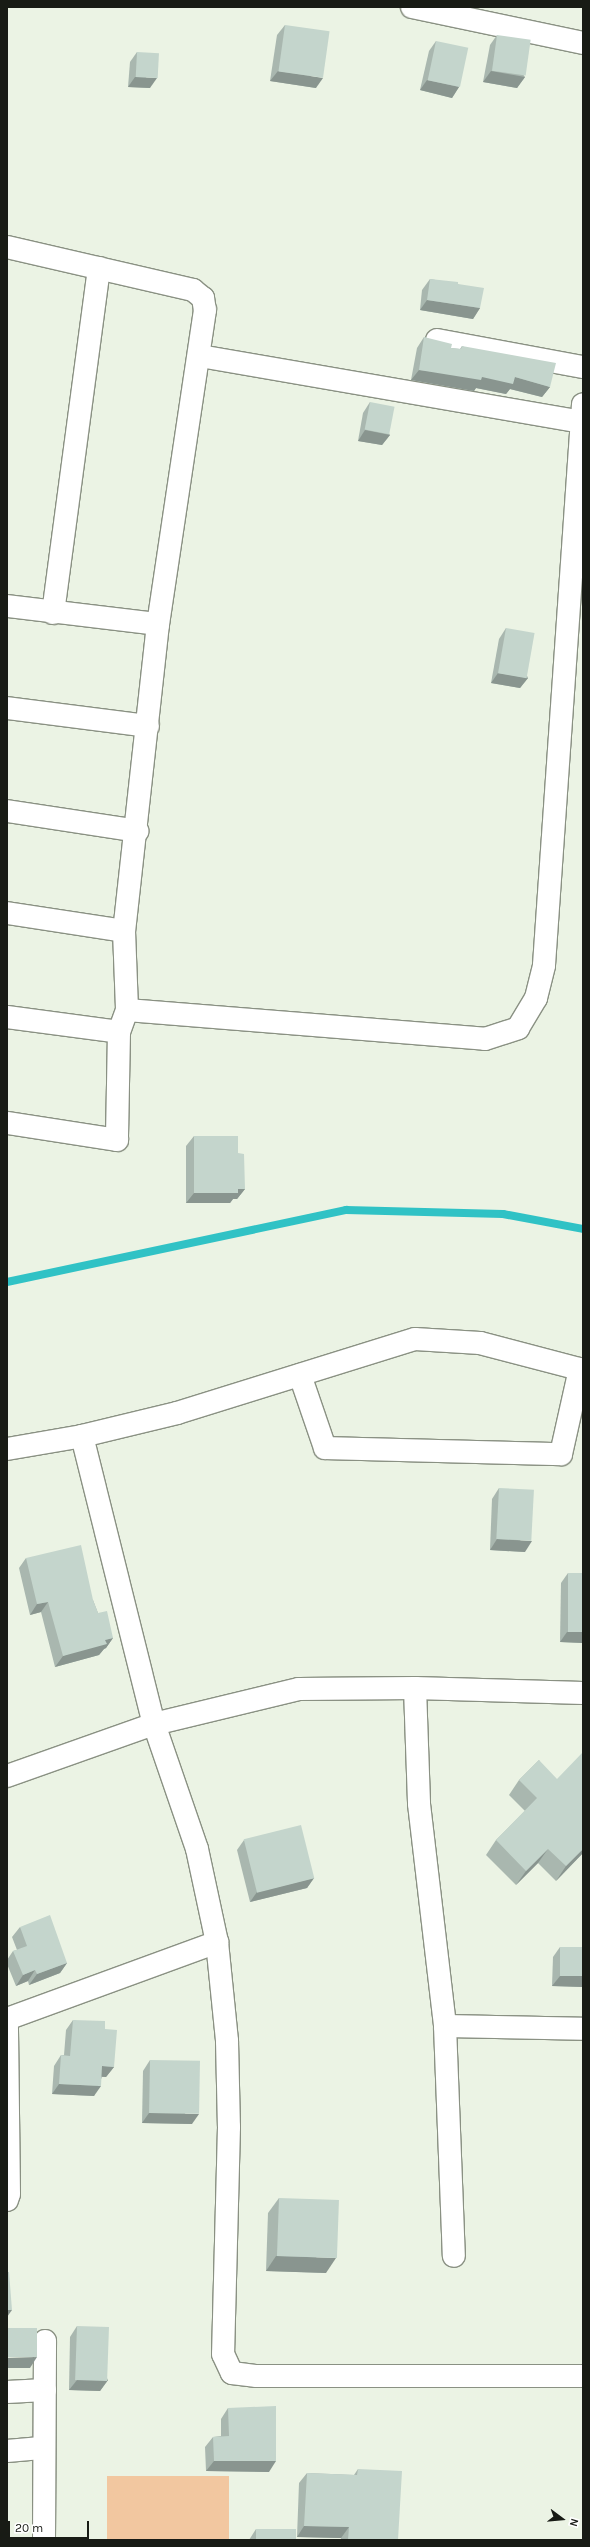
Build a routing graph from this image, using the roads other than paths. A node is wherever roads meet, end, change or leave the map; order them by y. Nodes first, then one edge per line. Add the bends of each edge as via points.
1 (412, 7) edge
2 (583, 43) edge
3 (7, 247) edge
4 (100, 268) junction
5 (437, 340) edge
6 (200, 356) junction
7 (583, 367) edge
8 (582, 413) edge
9 (580, 529) edge
10 (7, 606) edge
11 (53, 613) junction
12 (158, 624) junction
13 (7, 708) edge
14 (148, 726) junction
15 (7, 812) edge
16 (136, 831) junction
17 (7, 913) edge
18 (124, 931) junction
19 (126, 1010) junction
20 (7, 1017) edge
21 (119, 1032) junction
22 (7, 1124) edge
23 (581, 1370) edge
24 (300, 1375) junction
25 (82, 1436) junction
26 (7, 1449) edge
27 (415, 1688) junction
28 (583, 1692) edge
29 (154, 1724) junction
30 (7, 1776) edge
31 (217, 1942) junction
32 (7, 2019) edge
33 (445, 2026) junction
34 (583, 2029) edge
35 (7, 2200) edge
36 (454, 2256) dead end
37 (45, 2341) dead end
38 (583, 2376) edge
39 (45, 2390) junction
40 (7, 2392) edge
41 (44, 2448) junction
42 (7, 2451) edge
43 (44, 2540) edge

1 - 2 street
3 - 4 street
4 - 6 street via 193,290 204,298
4 - 11 street
5 - 7 street
6 - 8 street
6 - 12 street
8 - 9 street
9 - 19 street via 564,652 544,965 536,998 518,1028 485,1039
10 - 11 street
11 - 12 street
12 - 14 street
13 - 14 street
14 - 16 street
15 - 16 street
16 - 18 street
17 - 18 street
18 - 19 street
19 - 21 street
20 - 21 street
21 - 22 street via 117,1140
23 - 24 street via 480,1343 415,1339
23 - 24 street via 561,1454 325,1448
24 - 25 street via 178,1413
25 - 26 street
25 - 29 street
27 - 28 street
27 - 29 street via 299,1688
27 - 33 street via 419,1804
29 - 30 street
29 - 31 street via 198,1849
31 - 32 street
31 - 38 street via 227,2040 229,2127 223,2354 232,2374
32 - 35 street
33 - 34 street
33 - 36 street
37 - 39 street
39 - 40 street
39 - 41 street
41 - 42 street
41 - 43 street

